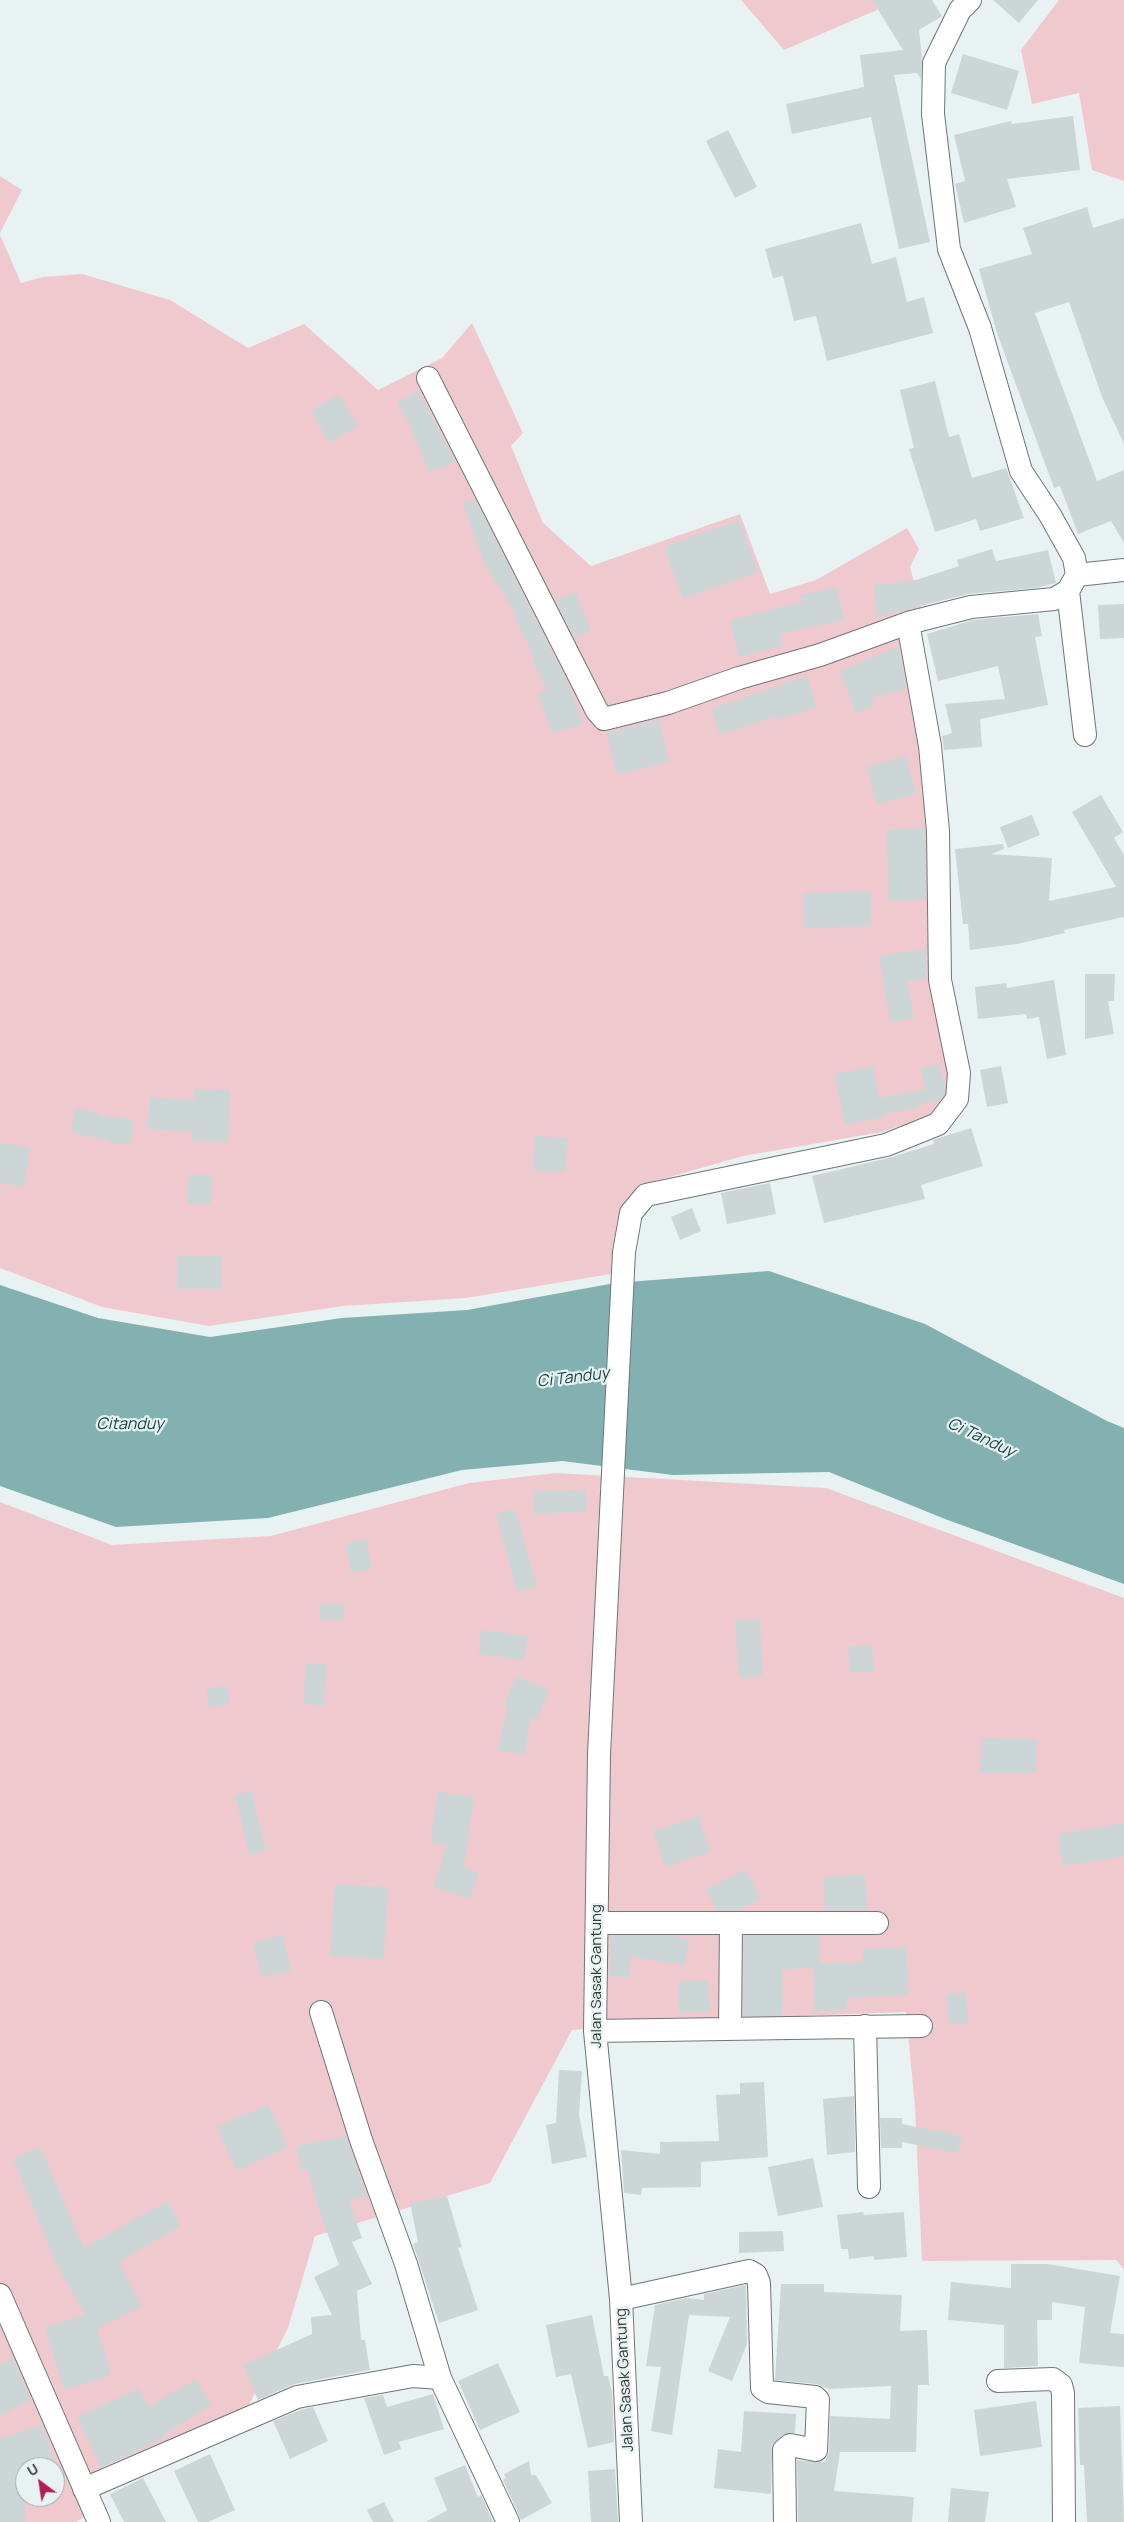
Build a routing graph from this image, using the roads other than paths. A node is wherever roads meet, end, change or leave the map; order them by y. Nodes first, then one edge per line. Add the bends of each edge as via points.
1 (970, 0) edge
2 (428, 378) dead end
3 (1124, 570) edge
4 (1073, 583) junction
5 (908, 623) junction
6 (1085, 735) dead end
7 (596, 1923) junction
8 (877, 1923) dead end
9 (731, 1924) junction
10 (321, 2012) dead end
11 (865, 2026) junction
12 (921, 2026) dead end
13 (730, 2028) junction
14 (595, 2031) junction
15 (869, 2187) dead end
16 (0, 2295) edge
17 (621, 2298) junction
18 (7, 2330) edge
19 (440, 2378) junction
20 (998, 2381) dead end
21 (84, 2489) junction
22 (99, 2522) edge
23 (508, 2522) edge
24 (632, 2522) edge
25 (785, 2522) edge
26 (1064, 2522) edge

1 - 4 street via 960,10 934,64 933,114 949,248 980,328 1020,471 1074,558
2 - 5 street via 599,716 604,720 820,655
3 - 4 street
4 - 5 street via 1054,599 971,608
4 - 6 street
5 - 7 street, Jalan Sasak Gantung via 930,746 938,831 940,980 960,1074 957,1099 938,1124 886,1144 646,1194 631,1213 624,1252 599,1754
7 - 9 street
7 - 14 street, Jalan Sasak Gantung
8 - 9 street
9 - 13 street
10 - 19 street via 361,2140 406,2264
11 - 12 street
11 - 13 street
11 - 15 street
13 - 14 street
14 - 17 street, Jalan Sasak Gantung
16 - 18 street
17 - 24 street, Jalan Sasak Gantung
17 - 25 street via 749,2271 756,2276 760,2283 762,2388 768,2392 818,2400 816,2450 790,2445 784,2450
18 - 21 street
19 - 21 street via 413,2376 297,2398
19 - 23 street
20 - 26 street via 1053,2379 1061,2385 1064,2393
21 - 22 street

